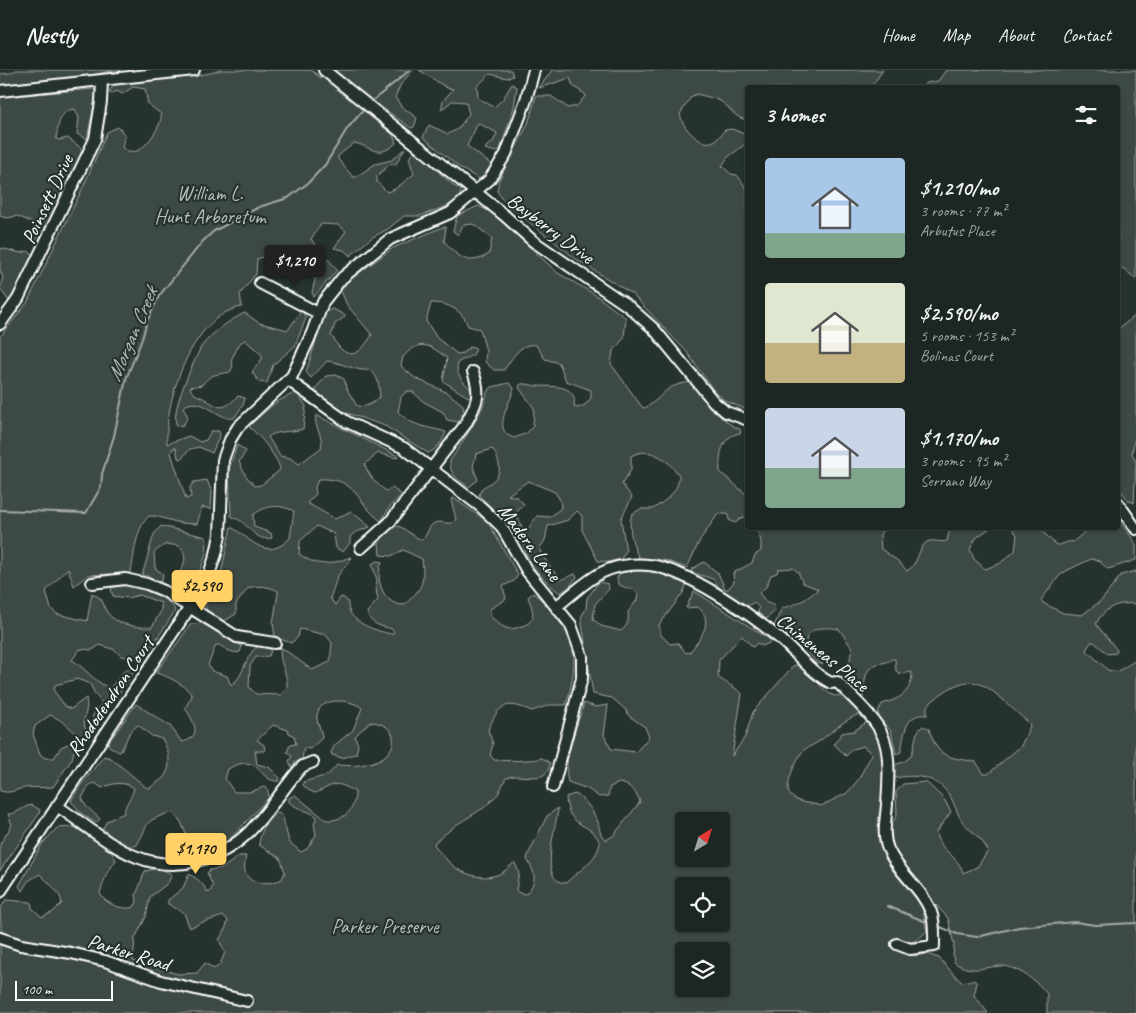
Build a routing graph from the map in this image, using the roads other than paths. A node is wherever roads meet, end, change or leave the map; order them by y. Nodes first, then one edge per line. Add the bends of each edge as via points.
1 (194, 70) edge
2 (324, 70) edge
3 (534, 70) edge
4 (102, 80) junction
5 (0, 91) edge
6 (476, 193) junction
7 (260, 283) dead end
8 (318, 313) junction
9 (0, 324) edge
10 (473, 372) dead end
11 (288, 380) junction
12 (745, 419) edge
13 (431, 468) junction
14 (1120, 505) edge
15 (1134, 524) edge
16 (361, 548) dead end
17 (92, 583) dead end
18 (557, 606) junction
19 (189, 609) junction
20 (275, 643) dead end
21 (313, 762) dead end
22 (553, 787) dead end
23 (57, 806) junction
24 (0, 892) edge
25 (0, 938) edge
26 (897, 944) dead end
27 (247, 1001) dead end

1 - 4 street
2 - 6 street, Bayberry Drive
3 - 6 street, Rhododendron Court via 506,154
4 - 5 street
4 - 9 street, Poinsett Drive via 95,139 18,299
6 - 8 street, Rhododendron Court via 450,213 390,239 371,253 342,278
6 - 12 street, Bayberry Drive via 533,241 628,306 654,329 714,402 726,412
7 - 8 street
8 - 11 street, Rhododendron Court via 301,359
10 - 13 street via 479,387 472,411
11 - 13 street, Madera Lane via 335,415 395,443
11 - 19 street, Rhododendron Court via 243,420 230,440 221,470 221,520 216,554 206,583
13 - 16 street via 389,523
13 - 18 street, Madera Lane via 496,520 527,570
14 - 15 street
17 - 19 street via 115,579 135,581 164,591
18 - 22 street, Madera Lane via 576,635 583,666
18 - 26 street, Chimeneas Place via 610,570 643,565 662,567 731,604 780,639 821,677 831,683 837,682 881,729 889,760 886,842 895,862 928,905 933,920 934,946 910,950
19 - 20 street via 237,638
19 - 23 street, Rhododendron Court
21 - 23 street via 298,772 241,839 220,854 198,861 164,864 138,858
23 - 24 street, Rhododendron Court
25 - 27 street, Parker Road via 96,959 161,981

